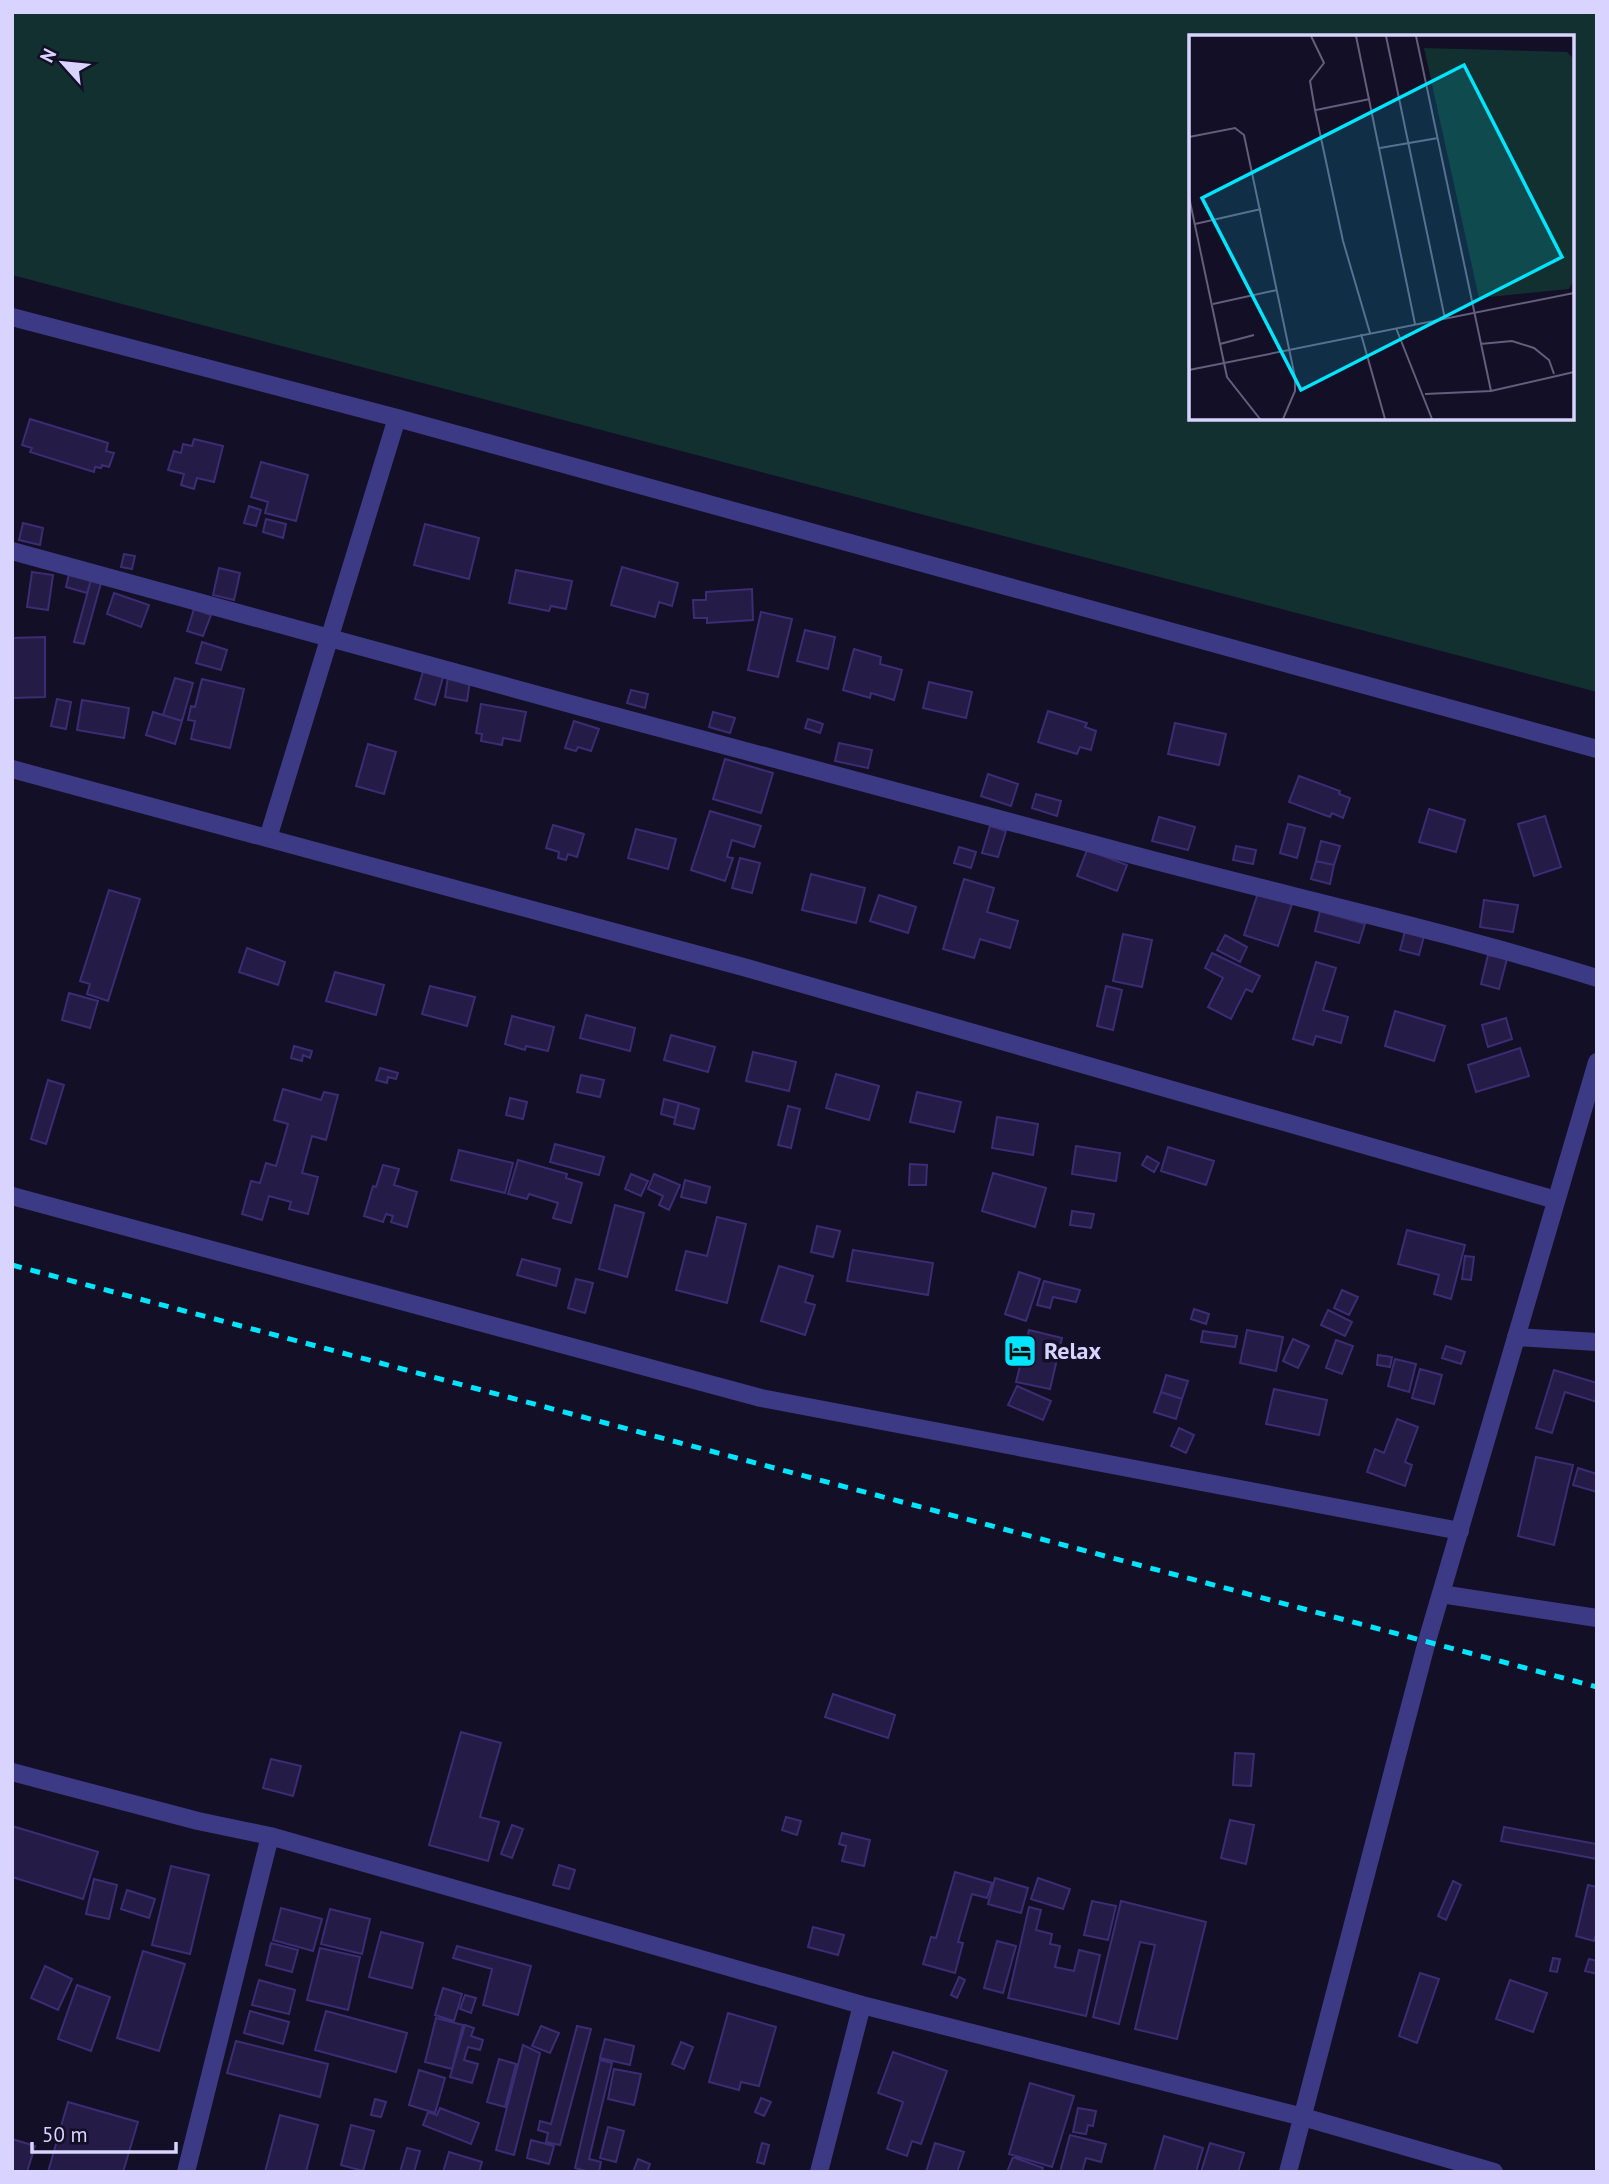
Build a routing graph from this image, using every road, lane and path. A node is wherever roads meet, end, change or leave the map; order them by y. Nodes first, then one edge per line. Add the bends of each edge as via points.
1 (12, 317) edge
2 (397, 418) junction
3 (12, 551) edge
4 (330, 640) junction
5 (1597, 749) edge
6 (12, 769) edge
7 (268, 838) junction
8 (1597, 978) edge
9 (1597, 1062) edge
10 (12, 1196) edge
11 (1556, 1200) junction
12 (1516, 1338) junction
13 (1597, 1342) edge
14 (1460, 1531) junction
15 (1441, 1594) junction
16 (1597, 1618) edge
17 (12, 1772) edge
18 (270, 1836) junction
19 (862, 2004) junction
20 (1303, 2117) junction
21 (186, 2172) edge
22 (819, 2172) edge
23 (1287, 2172) edge
24 (1494, 2172) edge

1 - 2 street
2 - 4 street
2 - 5 street
3 - 4 street
4 - 7 street
4 - 8 street via 1171,866 1507,950
6 - 7 street
7 - 11 street via 760,972
9 - 11 street
10 - 14 street via 761,1398
11 - 12 street
12 - 13 street
12 - 14 street
14 - 15 street
15 - 16 street
15 - 20 street
17 - 18 street
18 - 19 street
18 - 21 street
19 - 20 street
19 - 22 street
20 - 23 street
20 - 24 street

